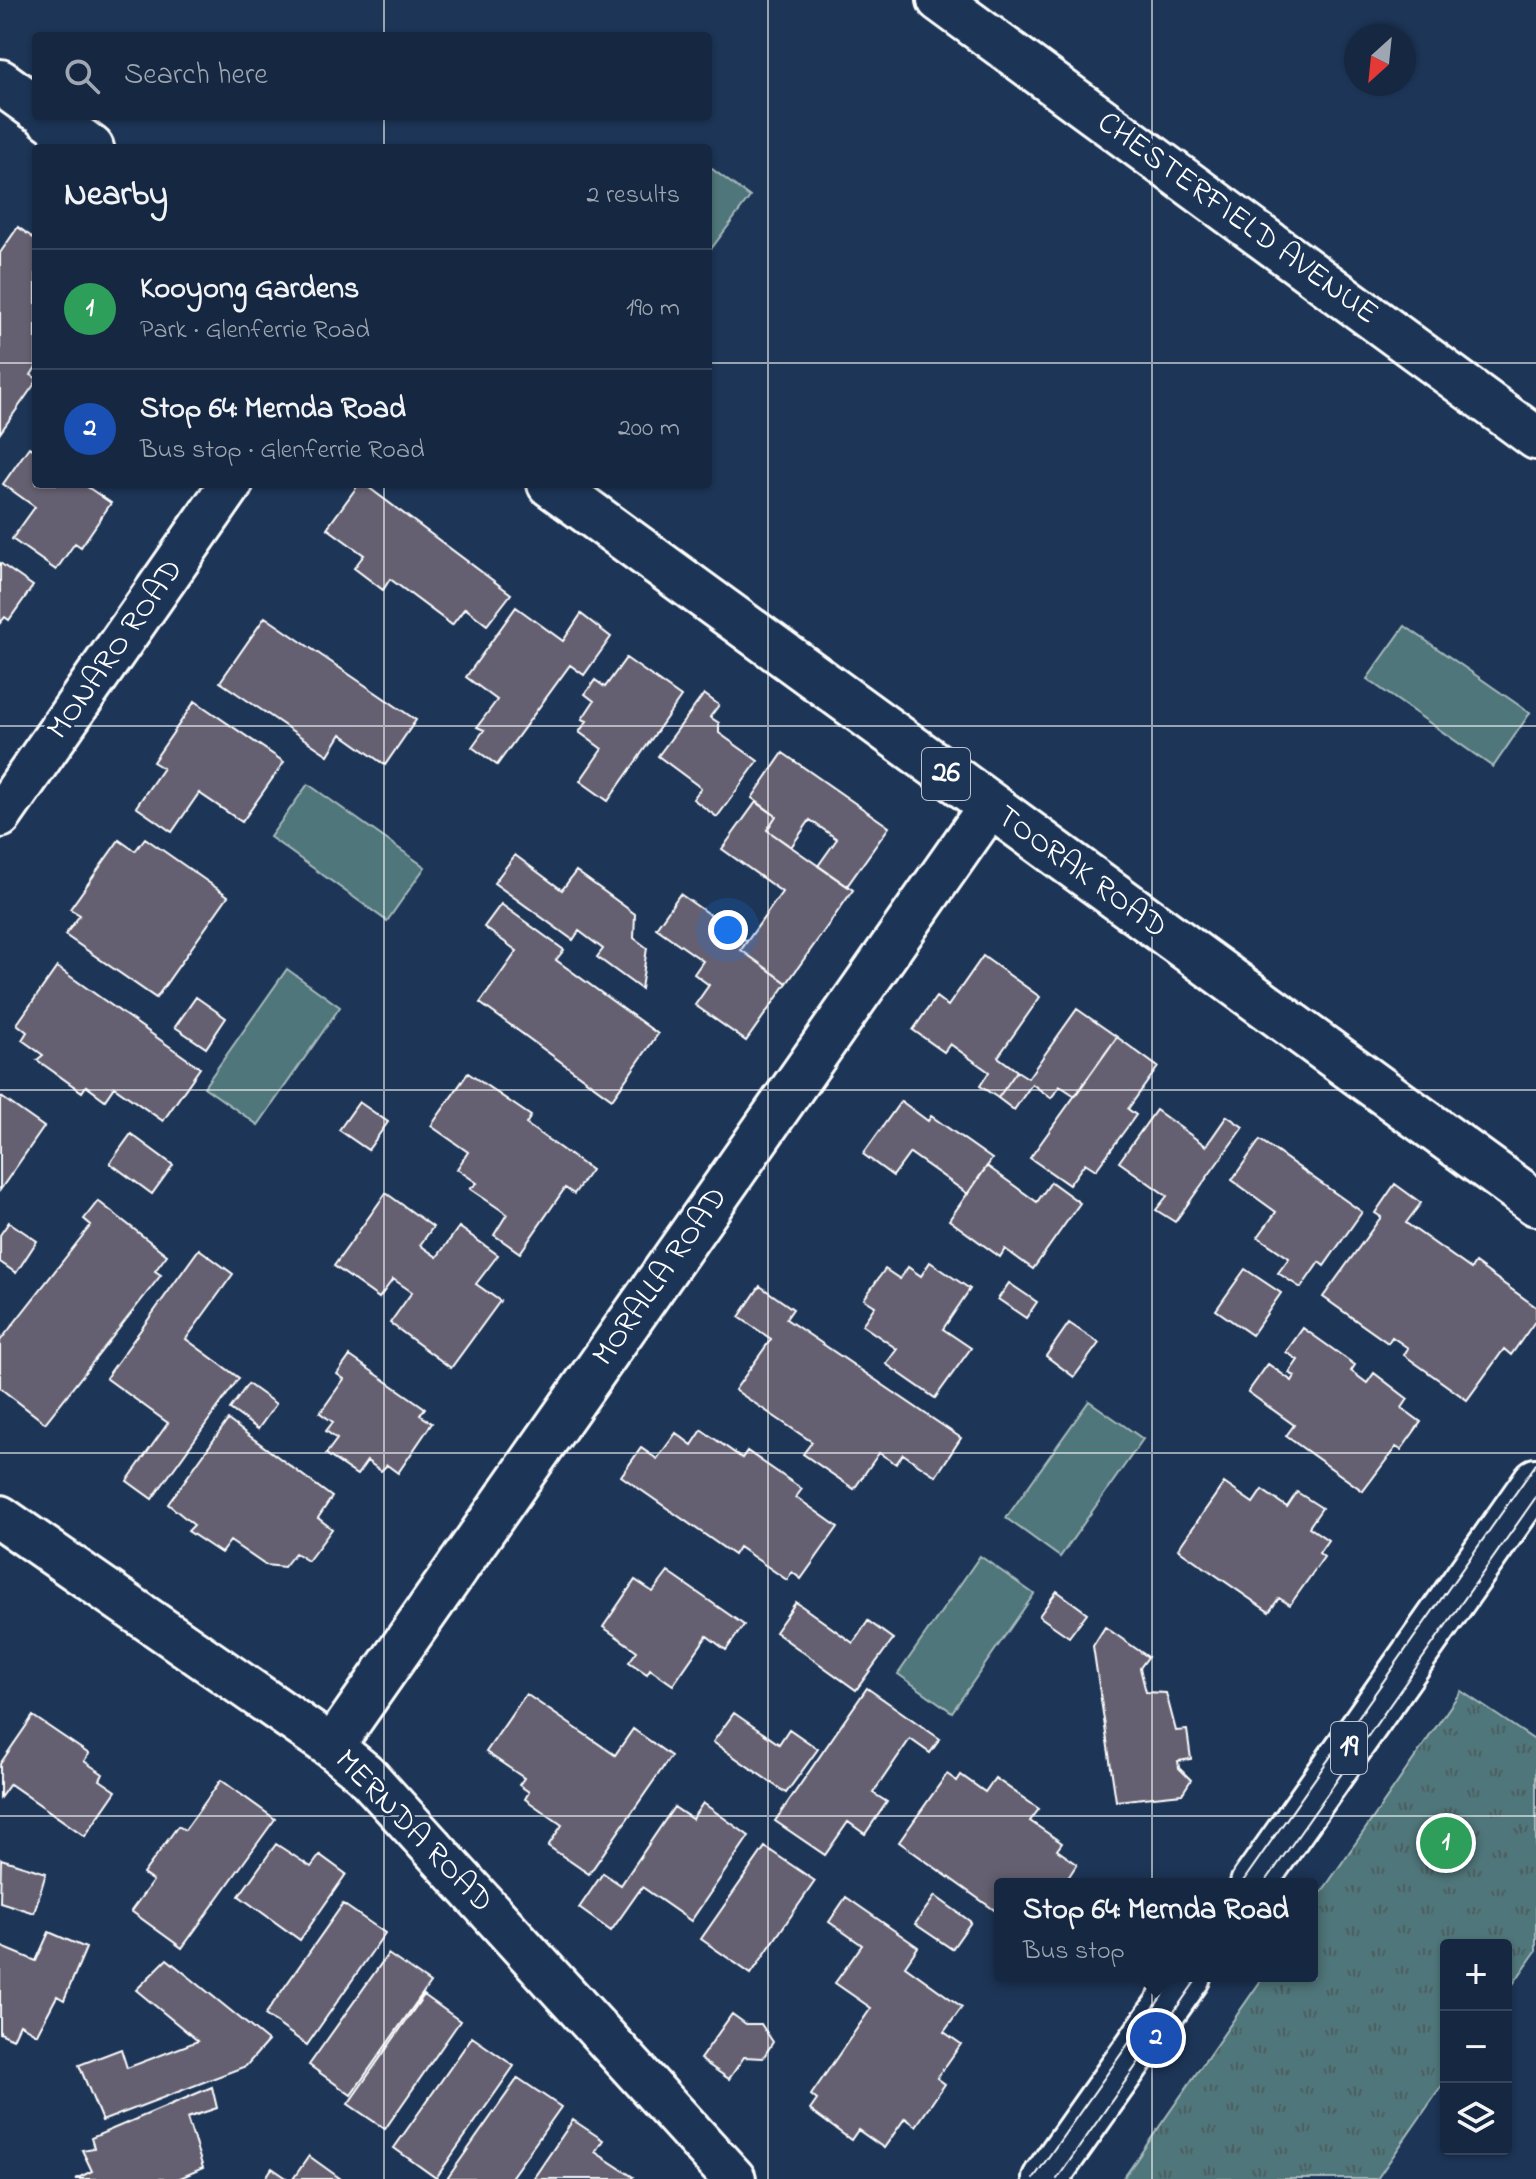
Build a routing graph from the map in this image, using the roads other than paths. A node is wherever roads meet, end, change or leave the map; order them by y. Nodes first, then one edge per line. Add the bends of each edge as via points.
1 (939, 0) edge
2 (0, 82) edge
3 (32, 105) edge
4 (52, 120) edge
5 (86, 144) edge
6 (1536, 438) edge
7 (228, 488) edge
8 (555, 488) edge
9 (990, 806) junction
10 (0, 816) edge
11 (1536, 1203) edge
12 (1536, 1481) edge
13 (0, 1517) edge
14 (332, 1747) junction
15 (1257, 1878) edge
16 (1184, 1982) edge
17 (734, 2179) edge
18 (1045, 2179) edge

1 - 6 street, CHESTERFIELD AVENUE
2 - 3 main road
4 - 5 main road
7 - 10 street, MONARO ROAD
8 - 9 main road, TOORAK ROAD / 26
9 - 11 main road, TOORAK ROAD / 26
9 - 14 street, MORALLA ROAD
12 - 15 main road, 19
13 - 14 street, MERNDA ROAD
14 - 17 street, MERNDA ROAD via 365,1774
16 - 18 main road

